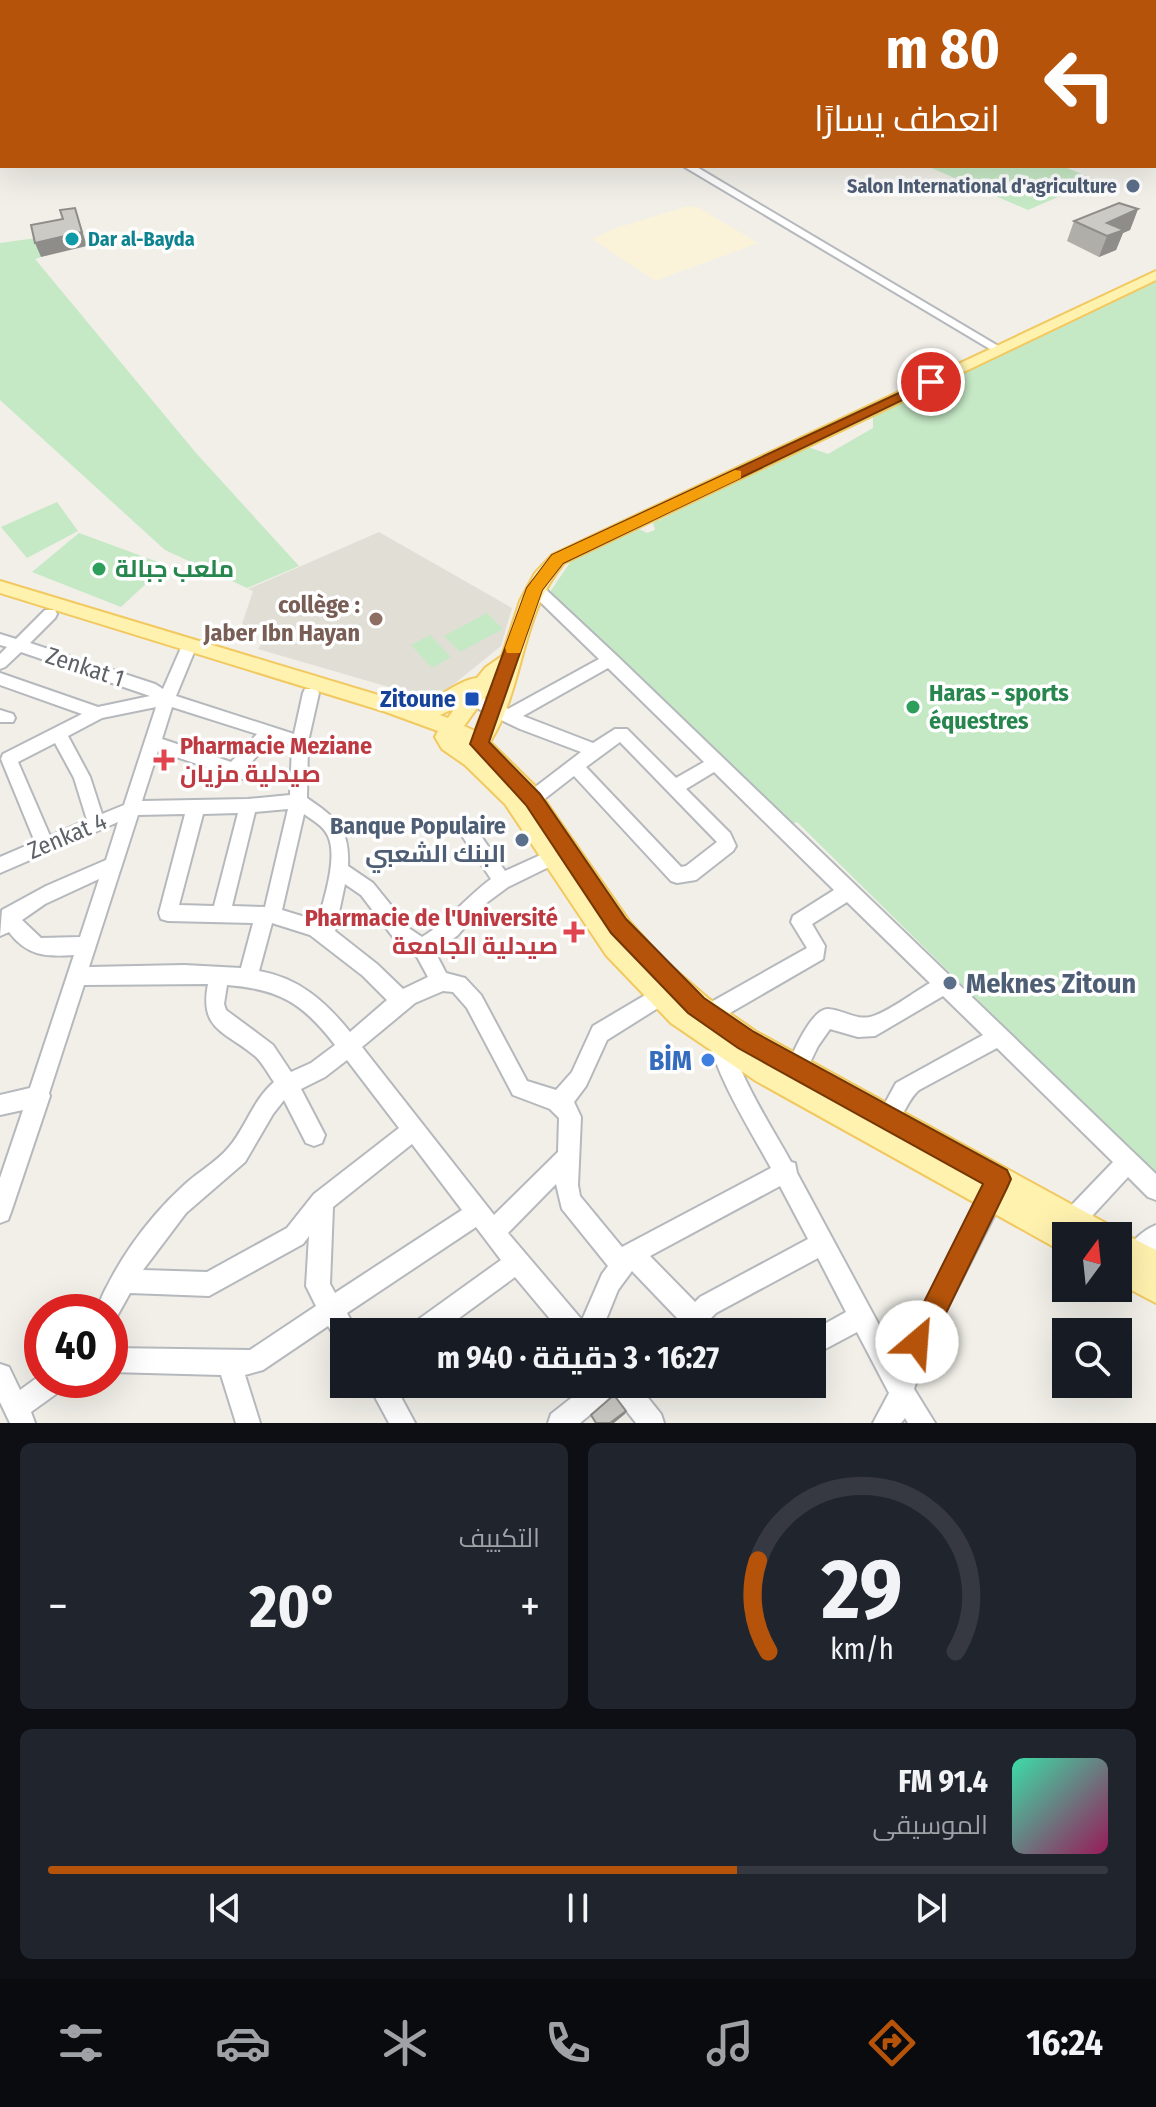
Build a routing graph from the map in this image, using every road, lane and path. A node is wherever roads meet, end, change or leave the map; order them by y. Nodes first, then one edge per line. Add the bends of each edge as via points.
1 (691, 168) edge
2 (1156, 275) edge
3 (999, 350) junction
4 (0, 587) edge
5 (535, 588) junction
6 (0, 599) edge
7 (50, 614) junction
8 (0, 639) edge
9 (18, 645) junction
10 (187, 650) junction
11 (611, 659) junction
12 (509, 661) junction
13 (0, 663) edge
14 (0, 679) edge
15 (311, 693) junction
16 (467, 696) junction
17 (167, 699) junction
18 (98, 713) junction
19 (501, 713) junction
20 (419, 715) junction
21 (269, 732) junction
22 (58, 734) junction
23 (447, 734) junction
24 (300, 742) junction
25 (153, 743) junction
26 (474, 750) junction
27 (593, 750) junction
28 (5, 760) edge
29 (716, 763) junction
30 (576, 767) junction
31 (234, 769) junction
32 (261, 778) dead end
33 (675, 787) junction
34 (298, 801) junction
35 (527, 804) junction
36 (196, 806) junction
37 (248, 806) junction
38 (134, 808) junction
39 (96, 823) junction
40 (464, 825) dead end
41 (45, 844) junction
42 (553, 857) junction
43 (0, 865) edge
44 (113, 865) junction
45 (338, 869) junction
46 (502, 881) junction
47 (846, 892) junction
48 (221, 914) junction
49 (268, 915) junction
50 (4, 922) edge
51 (325, 932) junction
52 (87, 945) junction
53 (422, 947) junction
54 (78, 976) junction
55 (219, 976) junction
56 (248, 977) junction
57 (440, 981) junction
58 (944, 985) junction
59 (659, 997) junction
60 (400, 1000) junction
61 (719, 1034) junction
62 (998, 1037) junction
63 (351, 1047) junction
64 (797, 1068) junction
65 (287, 1084) junction
66 (40, 1096) junction
67 (560, 1102) junction
68 (0, 1105) edge
69 (888, 1118) junction
70 (413, 1130) junction
71 (314, 1135) dead end
72 (568, 1157) junction
73 (1128, 1162) junction
74 (787, 1171) junction
75 (995, 1188) junction
76 (1156, 1189) edge
77 (322, 1202) junction
78 (0, 1212) edge
79 (479, 1212) junction
80 (1057, 1222) edge
81 (1076, 1222) edge
82 (494, 1231) junction
83 (823, 1243) junction
84 (1137, 1254) edge
85 (626, 1259) junction
86 (517, 1262) junction
87 (123, 1281) junction
88 (1156, 1288) edge
89 (116, 1294) edge
90 (330, 1310) junction
91 (861, 1317) junction
92 (335, 1318) edge
93 (439, 1318) edge
94 (565, 1318) edge
95 (595, 1318) edge
96 (686, 1318) edge
97 (700, 1318) edge
98 (826, 1336) edge
99 (128, 1360) edge
100 (229, 1363) junction
101 (902, 1393) junction
102 (388, 1398) edge
103 (591, 1398) edge
104 (637, 1398) edge
105 (248, 1423) edge
106 (403, 1423) edge
107 (560, 1423) edge
108 (652, 1423) edge
109 (885, 1423) edge
110 (923, 1423) edge

1 - 3 street
2 - 3 main road
3 - 5 main road via 566,554
4 - 10 main road
5 - 11 street
5 - 12 main road
6 - 7 main road
7 - 9 street
7 - 10 main road
8 - 9 street, Zenkat 1
9 - 13 street
9 - 17 street, Zenkat 1 via 149,688
10 - 15 main road
10 - 17 street
10 - 20 main road
11 - 19 street
11 - 29 street
12 - 16 main road
12 - 19 main road
14 - 18 street
15 - 23 main road
15 - 24 street
16 - 19 street
16 - 20 main road
16 - 23 main road
17 - 18 street
17 - 21 street, Zenkat 1
17 - 25 street
18 - 22 street
19 - 26 main road
19 - 27 street
20 - 23 main road
21 - 24 street, Zenkat 1
21 - 31 street
22 - 28 street
22 - 39 street via 82,777
23 - 26 main road
24 - 34 street
25 - 31 street
25 - 38 street
26 - 35 main road
27 - 30 street
27 - 33 street via 621,733
28 - 41 street
29 - 33 street
29 - 47 street
30 - 33 street via 681,876 725,850 727,843
30 - 35 street
31 - 32 street
34 - 37 street, Zenkat 4
34 - 45 street via 335,829
34 - 49 street
35 - 42 main road
35 - 61 main road via 618,926
36 - 37 street, Zenkat 4
36 - 38 street, Zenkat 4
36 - 48 street via 168,913
37 - 48 street
38 - 39 street, Zenkat 4
38 - 44 street
39 - 41 street, Zenkat 4
40 - 46 street
41 - 43 street, Zenkat 4
42 - 46 street
42 - 59 main road via 608,938
44 - 50 street via 28,903
44 - 52 street
45 - 51 street
45 - 53 street via 367,889 403,935
46 - 53 street via 450,930
47 - 58 street
47 - 61 street via 800,922 816,953 720,1008
48 - 49 street
49 - 51 street
49 - 56 street
50 - 52 street via 37,946
51 - 60 street
52 - 54 street
53 - 57 street
54 - 55 street
54 - 66 street
55 - 56 street
55 - 65 street via 214,1004 218,1016 266,1052
56 - 63 street via 301,995
57 - 60 street
57 - 67 street via 457,983 468,994 520,1088
58 - 62 street
58 - 64 street via 875,1026 826,1018
59 - 61 main road
59 - 67 street via 600,1033 579,1079
60 - 63 street
61 - 64 main road
61 - 74 street via 732,1073
61 - 75 main road
62 - 69 street via 912,1083
62 - 73 street
63 - 65 street
63 - 70 street
64 - 69 main road
65 - 71 street
65 - 87 street via 266,1106 237,1155 190,1193
66 - 68 street
66 - 78 street
67 - 72 street via 570,1117
69 - 75 main road
70 - 77 street
70 - 79 street
72 - 82 street
72 - 85 street via 570,1201
73 - 76 street
73 - 81 street
74 - 83 street
74 - 85 street
75 - 80 main road
75 - 101 street via 917,1342
77 - 87 street via 295,1236 209,1284
77 - 90 street via 317,1279
79 - 82 street
79 - 90 street
82 - 86 street
83 - 91 street
83 - 97 street via 708,1305
84 - 88 main road
85 - 95 street
85 - 96 street
86 - 93 street
86 - 94 street
87 - 89 street
90 - 92 street
90 - 100 street via 254,1361
91 - 98 street
91 - 101 street
99 - 100 street
100 - 105 street
101 - 109 street
101 - 110 street
102 - 106 street
103 - 107 street
104 - 108 street

